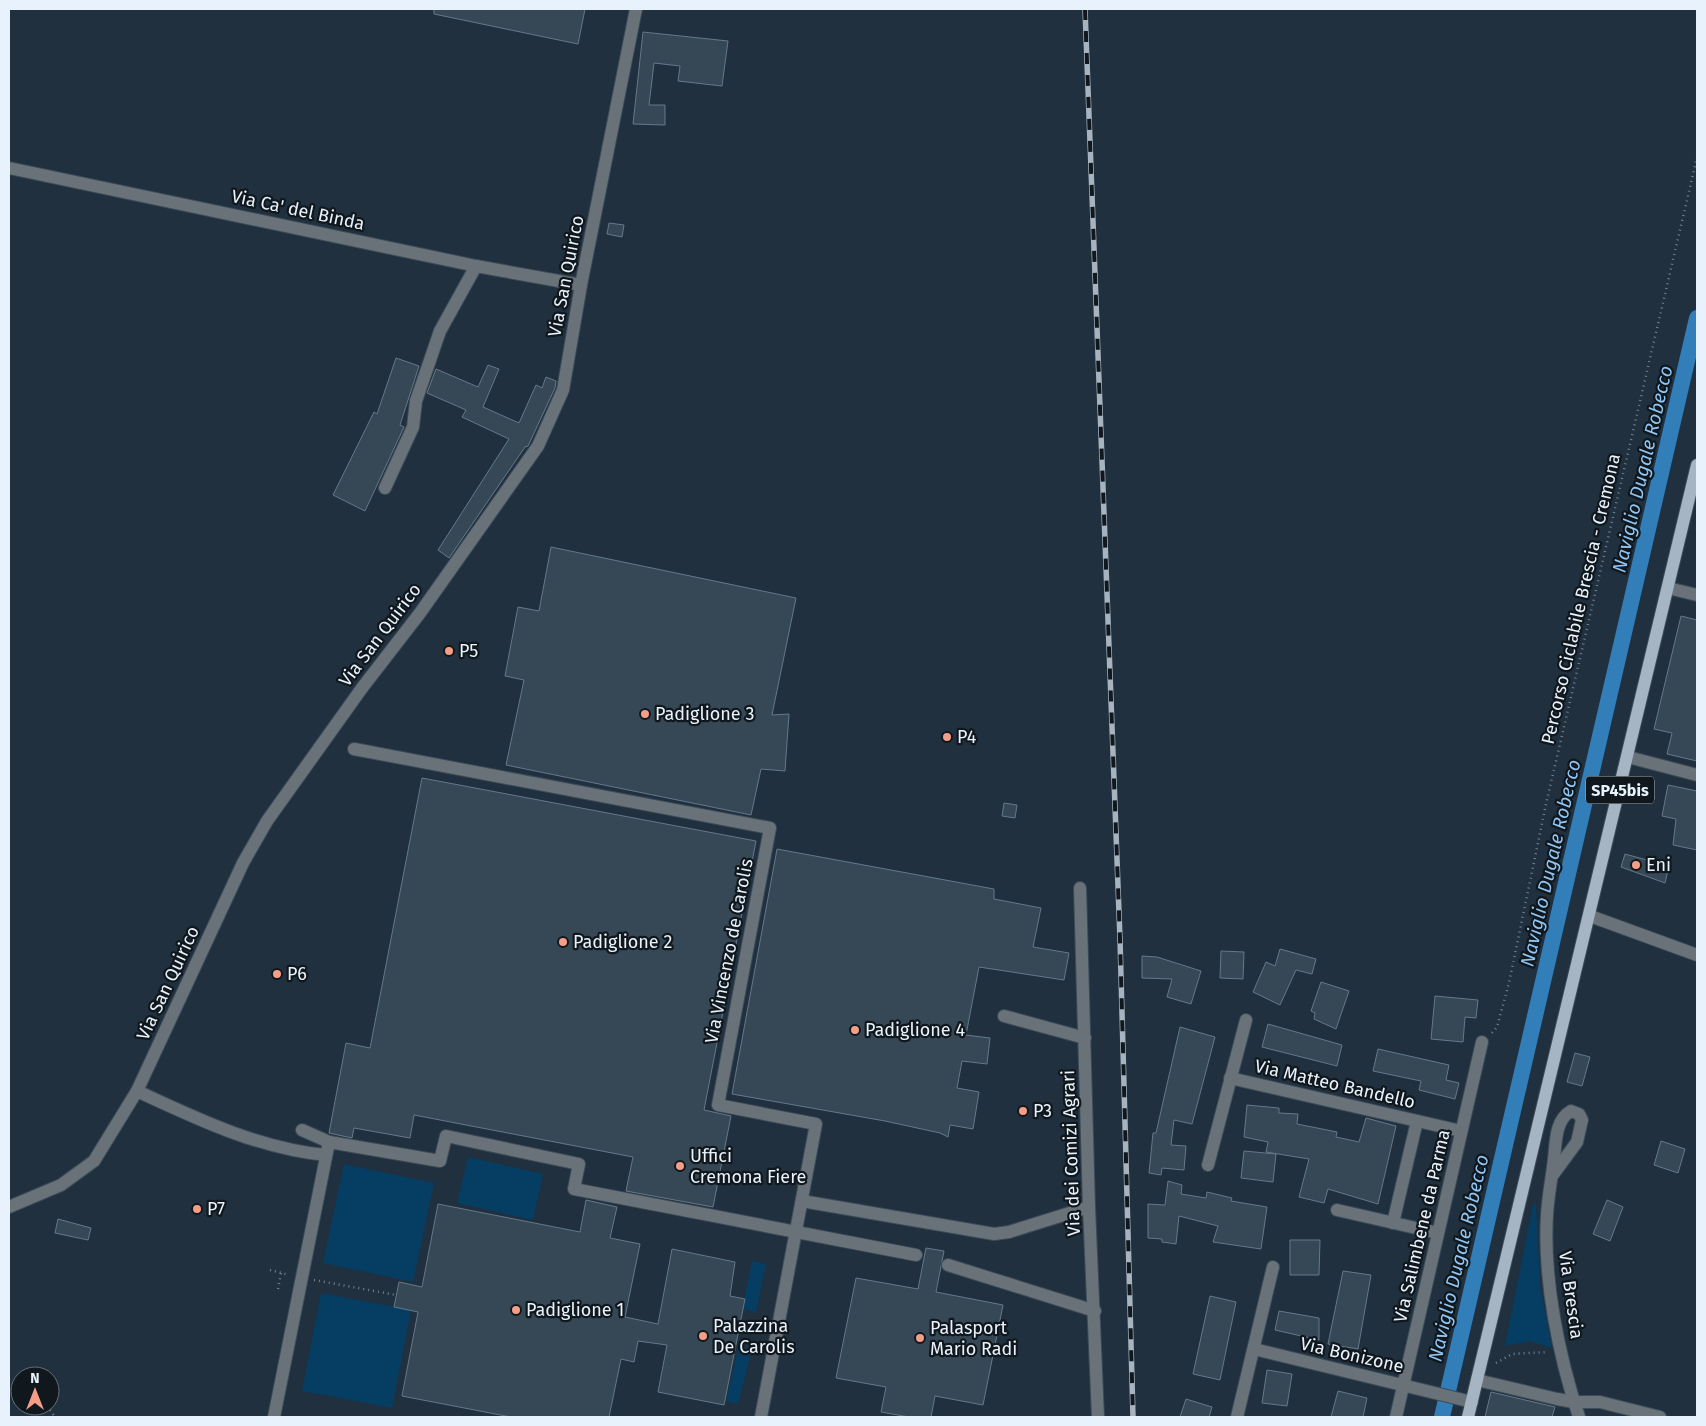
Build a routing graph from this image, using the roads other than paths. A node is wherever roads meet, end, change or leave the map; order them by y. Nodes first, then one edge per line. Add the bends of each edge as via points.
1 (636, 9) edge
2 (9, 168) edge
3 (476, 266) junction
4 (581, 285) junction
5 (1697, 465) edge
6 (385, 488) dead end
7 (1668, 588) junction
8 (1697, 595) edge
9 (354, 749) dead end
10 (1628, 757) junction
11 (1697, 775) edge
12 (1080, 888) dead end
13 (1590, 916) junction
14 (1697, 955) edge
15 (1004, 1016) dead end
16 (1246, 1020) dead end
17 (1084, 1038) junction
18 (1482, 1042) road end
19 (1230, 1078) junction
20 (137, 1091) junction
21 (1417, 1121) junction
22 (302, 1130) dead end
23 (1461, 1131) junction
24 (329, 1142) junction
25 (326, 1155) junction
26 (1208, 1165) dead end
27 (1552, 1176) dead end
28 (802, 1201) junction
29 (9, 1207) edge
30 (1089, 1207) junction
31 (1337, 1210) dead end
32 (1393, 1223) junction
33 (796, 1233) junction
34 (1438, 1234) junction
35 (916, 1255) dead end
36 (948, 1264) dead end
37 (1273, 1266) dead end
38 (1095, 1311) junction
39 (1254, 1350) junction
40 (1482, 1381) junction
41 (1403, 1385) junction
42 (1467, 1400) junction
43 (1574, 1402) junction
44 (274, 1417) edge
45 (761, 1417) edge
46 (1098, 1417) edge
47 (1237, 1417) edge
48 (1396, 1417) edge
49 (1468, 1417) edge
50 (1578, 1417) edge
51 (1660, 1417) edge

1 - 4 street, Via San Quirico
2 - 3 street, Via Ca' del Binda
3 - 4 street, Via Ca' del Binda
3 - 6 street via 440,331 416,401 413,427
4 - 20 street, Via San Quirico via 563,390 538,446 267,821 243,863
5 - 7 main road, SP45bis
7 - 8 street
7 - 10 main road, SP45bis
9 - 28 street, Via Vincenzo de Carolis via 770,828 718,1105 816,1124
10 - 11 street
10 - 13 main road, SP45bis
12 - 17 street, Via dei Comizi Agrari
13 - 14 street
13 - 40 main road, SP45bis via 1552,1066
15 - 17 street
16 - 19 street, Via Matteo Bandello
17 - 30 street, Via dei Comizi Agrari
18 - 23 street, Via Salimbene da Parma
19 - 21 street, Via Matteo Bandello
19 - 26 street, Via Matteo Bandello
20 - 25 street via 188,1116 256,1140 292,1152
20 - 29 street, Via San Quirico via 94,1161 61,1185
21 - 23 street, Via Matteo Bandello
21 - 32 street
22 - 24 street
23 - 34 street, Via Salimbene da Parma
24 - 25 street
24 - 33 street via 440,1161 446,1136 579,1164 574,1189
25 - 44 street
27 - 43 street, Via Brescia via 1547,1250 1561,1351
28 - 30 street via 994,1234
28 - 33 street, Via Vincenzo de Carolis
30 - 38 street, Via dei Comizi Agrari
31 - 32 street
32 - 34 street
33 - 35 street
33 - 45 street, Via Vincenzo de Carolis
34 - 41 street, Via Salimbene da Parma
36 - 38 street
37 - 39 street
38 - 46 street, Via dei Comizi Agrari
39 - 41 street, Via Bonizone
39 - 47 street
40 - 42 main road, SP45bis
40 - 43 street
41 - 42 street, Via Bonizone
41 - 48 street, Via Salimbene da Parma
42 - 49 main road, SP45bis
43 - 50 street, Via Brescia
43 - 51 street via 1600,1402

